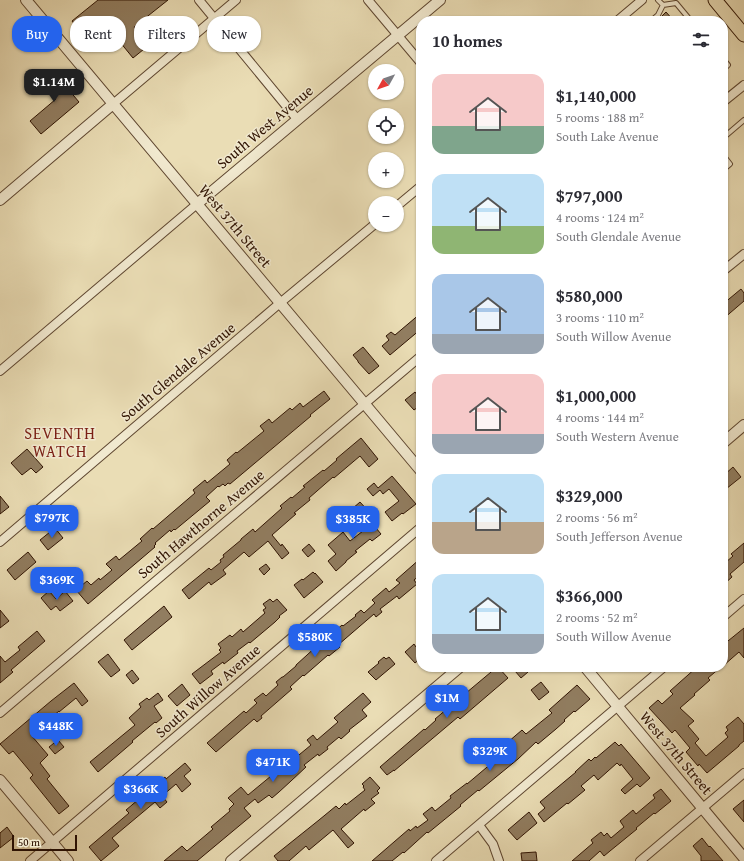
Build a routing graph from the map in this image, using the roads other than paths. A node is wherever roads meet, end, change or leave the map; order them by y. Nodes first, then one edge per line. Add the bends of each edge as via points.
1 (26, 0) edge
2 (199, 0) edge
3 (236, 0) edge
4 (368, 0) edge
5 (440, 0) edge
6 (642, 0) edge
7 (658, 0) edge
8 (714, 0) edge
9 (663, 5) junction
10 (212, 16) edge
11 (216, 16) edge
12 (421, 16) edge
13 (623, 16) edge
14 (657, 16) edge
15 (687, 16) edge
16 (728, 16) edge
17 (728, 16) edge
18 (416, 21) edge
19 (207, 24) edge
20 (744, 35) edge
21 (398, 36) junction
22 (242, 52) edge
23 (416, 58) edge
24 (744, 84) edge
25 (728, 97) edge
26 (113, 104) junction
27 (298, 119) junction
28 (744, 120) edge
29 (728, 134) edge
30 (416, 190) edge
31 (0, 200) edge
32 (404, 200) edge
33 (197, 204) junction
34 (368, 230) edge
35 (744, 254) edge
36 (728, 267) edge
37 (280, 303) junction
38 (416, 360) edge
39 (0, 371) edge
40 (364, 403) junction
41 (744, 425) edge
42 (728, 439) edge
43 (416, 465) edge
44 (416, 531) edge
45 (0, 542) edge
46 (744, 599) edge
47 (728, 613) edge
48 (454, 672) edge
49 (589, 672) edge
50 (658, 672) edge
51 (619, 706) junction
52 (0, 713) edge
53 (744, 773) edge
54 (0, 780) edge
55 (702, 808) junction
56 (479, 825) junction
57 (52, 842) junction
58 (744, 858) edge
59 (30, 861) edge
60 (68, 861) edge
61 (231, 861) edge
62 (436, 861) edge
63 (499, 861) edge
64 (640, 861) edge

1 - 26 street, West 37th Street
2 - 10 street
3 - 11 street
4 - 21 street
5 - 12 street, South West Avenue
6 - 13 street
7 - 9 lane
8 - 16 main road
9 - 14 lane
9 - 15 lane via 676,3
17 - 20 main road
18 - 21 street, South West Avenue
19 - 26 street
21 - 23 street
21 - 27 street, South West Avenue
22 - 27 street
24 - 25 street
26 - 31 street
26 - 33 street, West 37th Street
27 - 33 street, South West Avenue
28 - 29 lane
30 - 32 street
33 - 37 street, West 37th Street
33 - 39 street, South West Avenue
34 - 37 street, South Glendale Avenue
35 - 36 street
37 - 40 street, West 37th Street
37 - 45 street, South Glendale Avenue
38 - 40 street, South Hawthorne Avenue
40 - 43 street, West 37th Street
40 - 52 street, South Hawthorne Avenue
41 - 42 street
44 - 57 street, South Willow Avenue
46 - 47 street
48 - 61 street
49 - 51 street, West 37th Street
50 - 51 street
51 - 55 street, West 37th Street
51 - 56 street
53 - 55 street
54 - 57 street
55 - 58 street, West 37th Street
55 - 64 street
56 - 62 street
56 - 63 street via 493,844
57 - 59 street, South Willow Avenue
57 - 60 street

